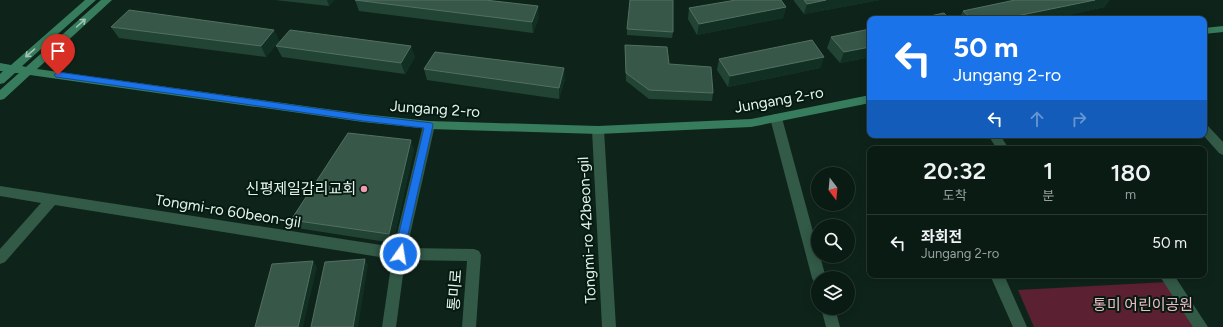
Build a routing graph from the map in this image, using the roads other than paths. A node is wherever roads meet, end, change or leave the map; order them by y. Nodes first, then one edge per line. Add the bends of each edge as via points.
1 (91, 0) edge
2 (107, 0) edge
3 (1223, 29) edge
4 (1207, 31) edge
5 (0, 67) edge
6 (12, 69) junction
7 (28, 70) junction
8 (0, 80) edge
9 (0, 96) edge
10 (867, 100) edge
11 (776, 118) junction
12 (429, 125) junction
13 (598, 130) junction
14 (1213, 134) edge
15 (1223, 150) edge
16 (0, 191) edge
17 (52, 199) junction
18 (400, 254) junction
19 (474, 256) joint
20 (0, 258) edge
21 (817, 271) edge
22 (998, 278) edge
23 (1168, 278) edge
24 (830, 315) edge
25 (389, 327) edge
26 (469, 327) edge
27 (609, 327) edge
28 (833, 327) edge
29 (1020, 327) edge
30 (1201, 327) edge

1 -> 6 street
7 -> 2 street
3 - 4 street
5 - 6 street, Jungang 2-ro
6 - 7 street, Jungang 2-ro
6 - 8 street
7 - 9 street
7 - 12 street, Jungang 2-ro via 363,118
10 - 11 street, Jungang 2-ro
11 - 13 street, Jungang 2-ro via 751,123
11 - 21 street
12 - 13 street, Jungang 2-ro
12 - 18 street
13 - 27 street, Tongmi-ro 42beon-gil
14 - 15 street
16 - 17 street, Tongmi-ro 60beon-gil
17 - 18 street, Tongmi-ro 60beon-gil
17 - 20 street
18 - 19 street, Tongmi-ro 60beon-gil
18 - 25 street
19 - 26 street, 통미로
22 - 29 street
23 - 30 street
24 - 28 street

